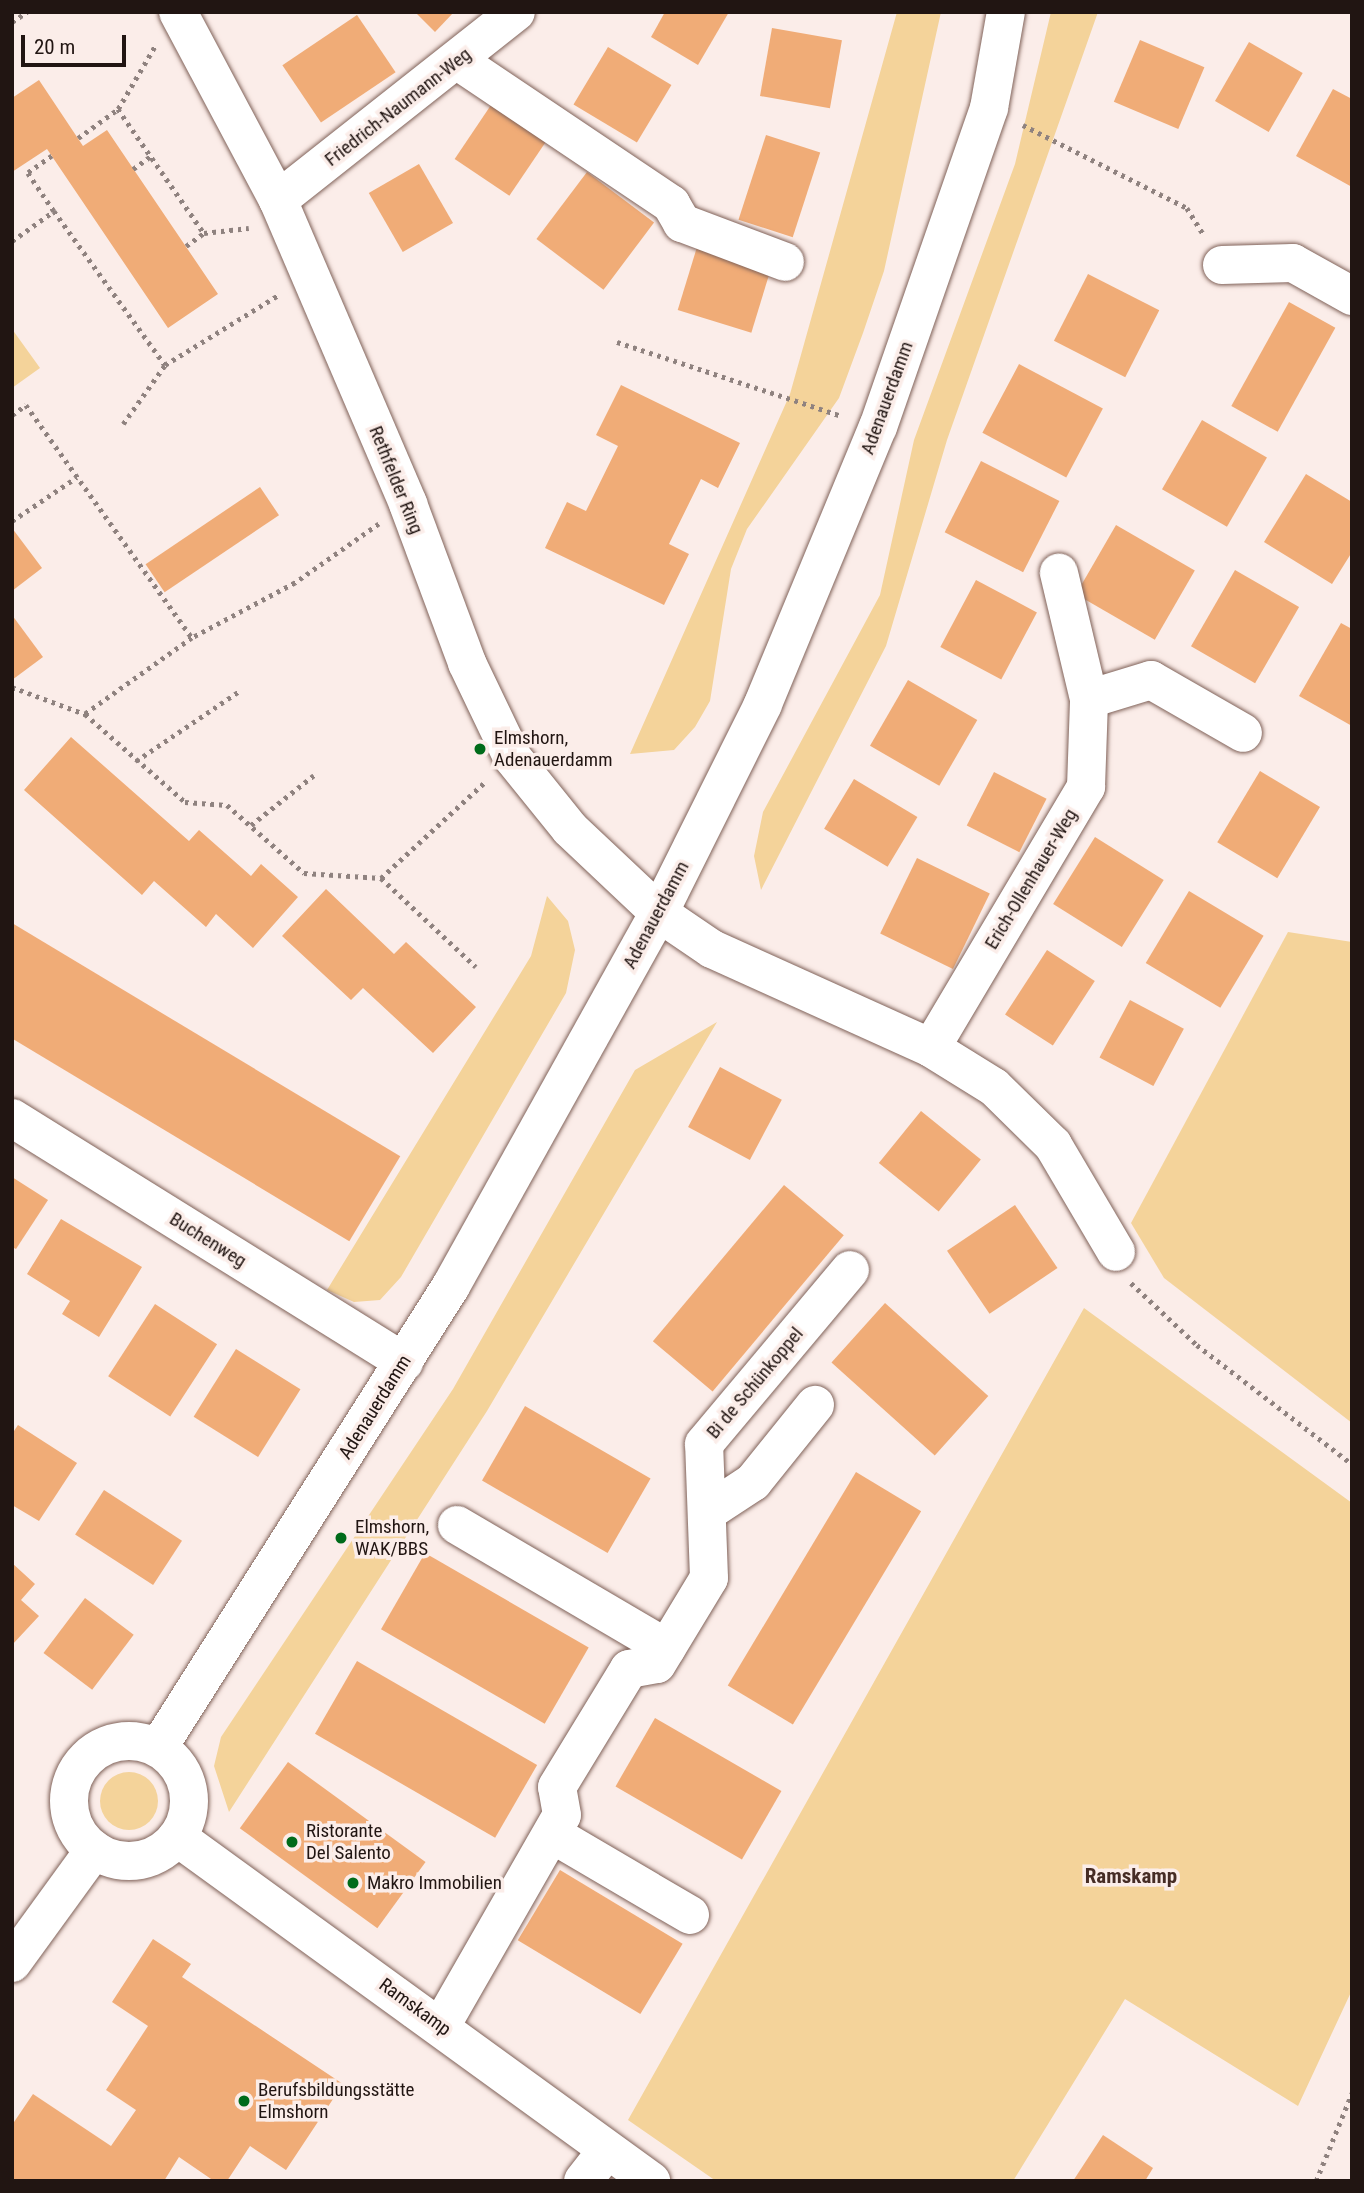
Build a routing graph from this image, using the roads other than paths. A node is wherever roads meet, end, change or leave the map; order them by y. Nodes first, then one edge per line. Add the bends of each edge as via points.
1 (516, 12) edge
2 (1006, 12) edge
3 (170, 23) edge
4 (458, 61) junction
5 (283, 212) junction
6 (785, 262) dead end
7 (1222, 265) road end
8 (1352, 296) edge
9 (1059, 573) dead end
10 (1089, 699) junction
11 (1243, 733) dead end
12 (659, 913) junction
13 (931, 1048) junction
14 (12, 1118) edge
15 (1116, 1252) road end
16 (850, 1270) dead end
17 (404, 1362) junction
18 (815, 1405) dead end
19 (709, 1511) junction
20 (457, 1525) dead end
21 (667, 1648) junction
22 (158, 1748) junction
23 (552, 1834) junction
24 (177, 1837) junction
25 (94, 1850) junction
26 (690, 1915) dead end
27 (12, 1963) edge
28 (441, 2026) junction
29 (607, 2150) junction
30 (583, 2181) edge
31 (650, 2181) edge

1 - 4 street, Friedrich-Naumann-Weg
2 - 12 street, Adenauerdamm via 989,108 873,440 763,704
3 - 5 street, Rethfelder Ring
4 - 5 street, Friedrich-Naumann-Weg
4 - 6 street via 671,204 682,223
5 - 12 street, Rethfelder Ring via 408,504 467,663 512,757 570,830
7 - 8 street via 1293,264
9 - 10 street, Erich-Ollenhauer-Weg
10 - 11 street via 1151,680
10 - 13 street, Erich-Ollenhauer-Weg via 1086,787
12 - 13 street via 712,949
12 - 17 street, Adenauerdamm
13 - 15 street via 994,1087 1053,1144
14 - 17 street, Buchenweg
16 - 19 street, Bi de Schünkoppel via 704,1444
17 - 22 street, Adenauerdamm
18 - 19 street via 753,1482
19 - 21 street, Bi de Schünkoppel via 709,1578
20 - 21 street
21 - 23 street, Bi de Schünkoppel via 657,1664 629,1669 557,1787 562,1815
22 - 24 street via 185,1779 186,1819
22 - 25 street via 116,1742 80,1765 72,1782 72,1819
23 - 26 street
23 - 28 street, Bi de Schünkoppel
24 - 25 street via 147,1858 111,1858
24 - 28 street, Ramskamp
25 - 27 street
28 - 29 street, Ramskamp
29 - 30 street
29 - 31 street, Ramskamp

